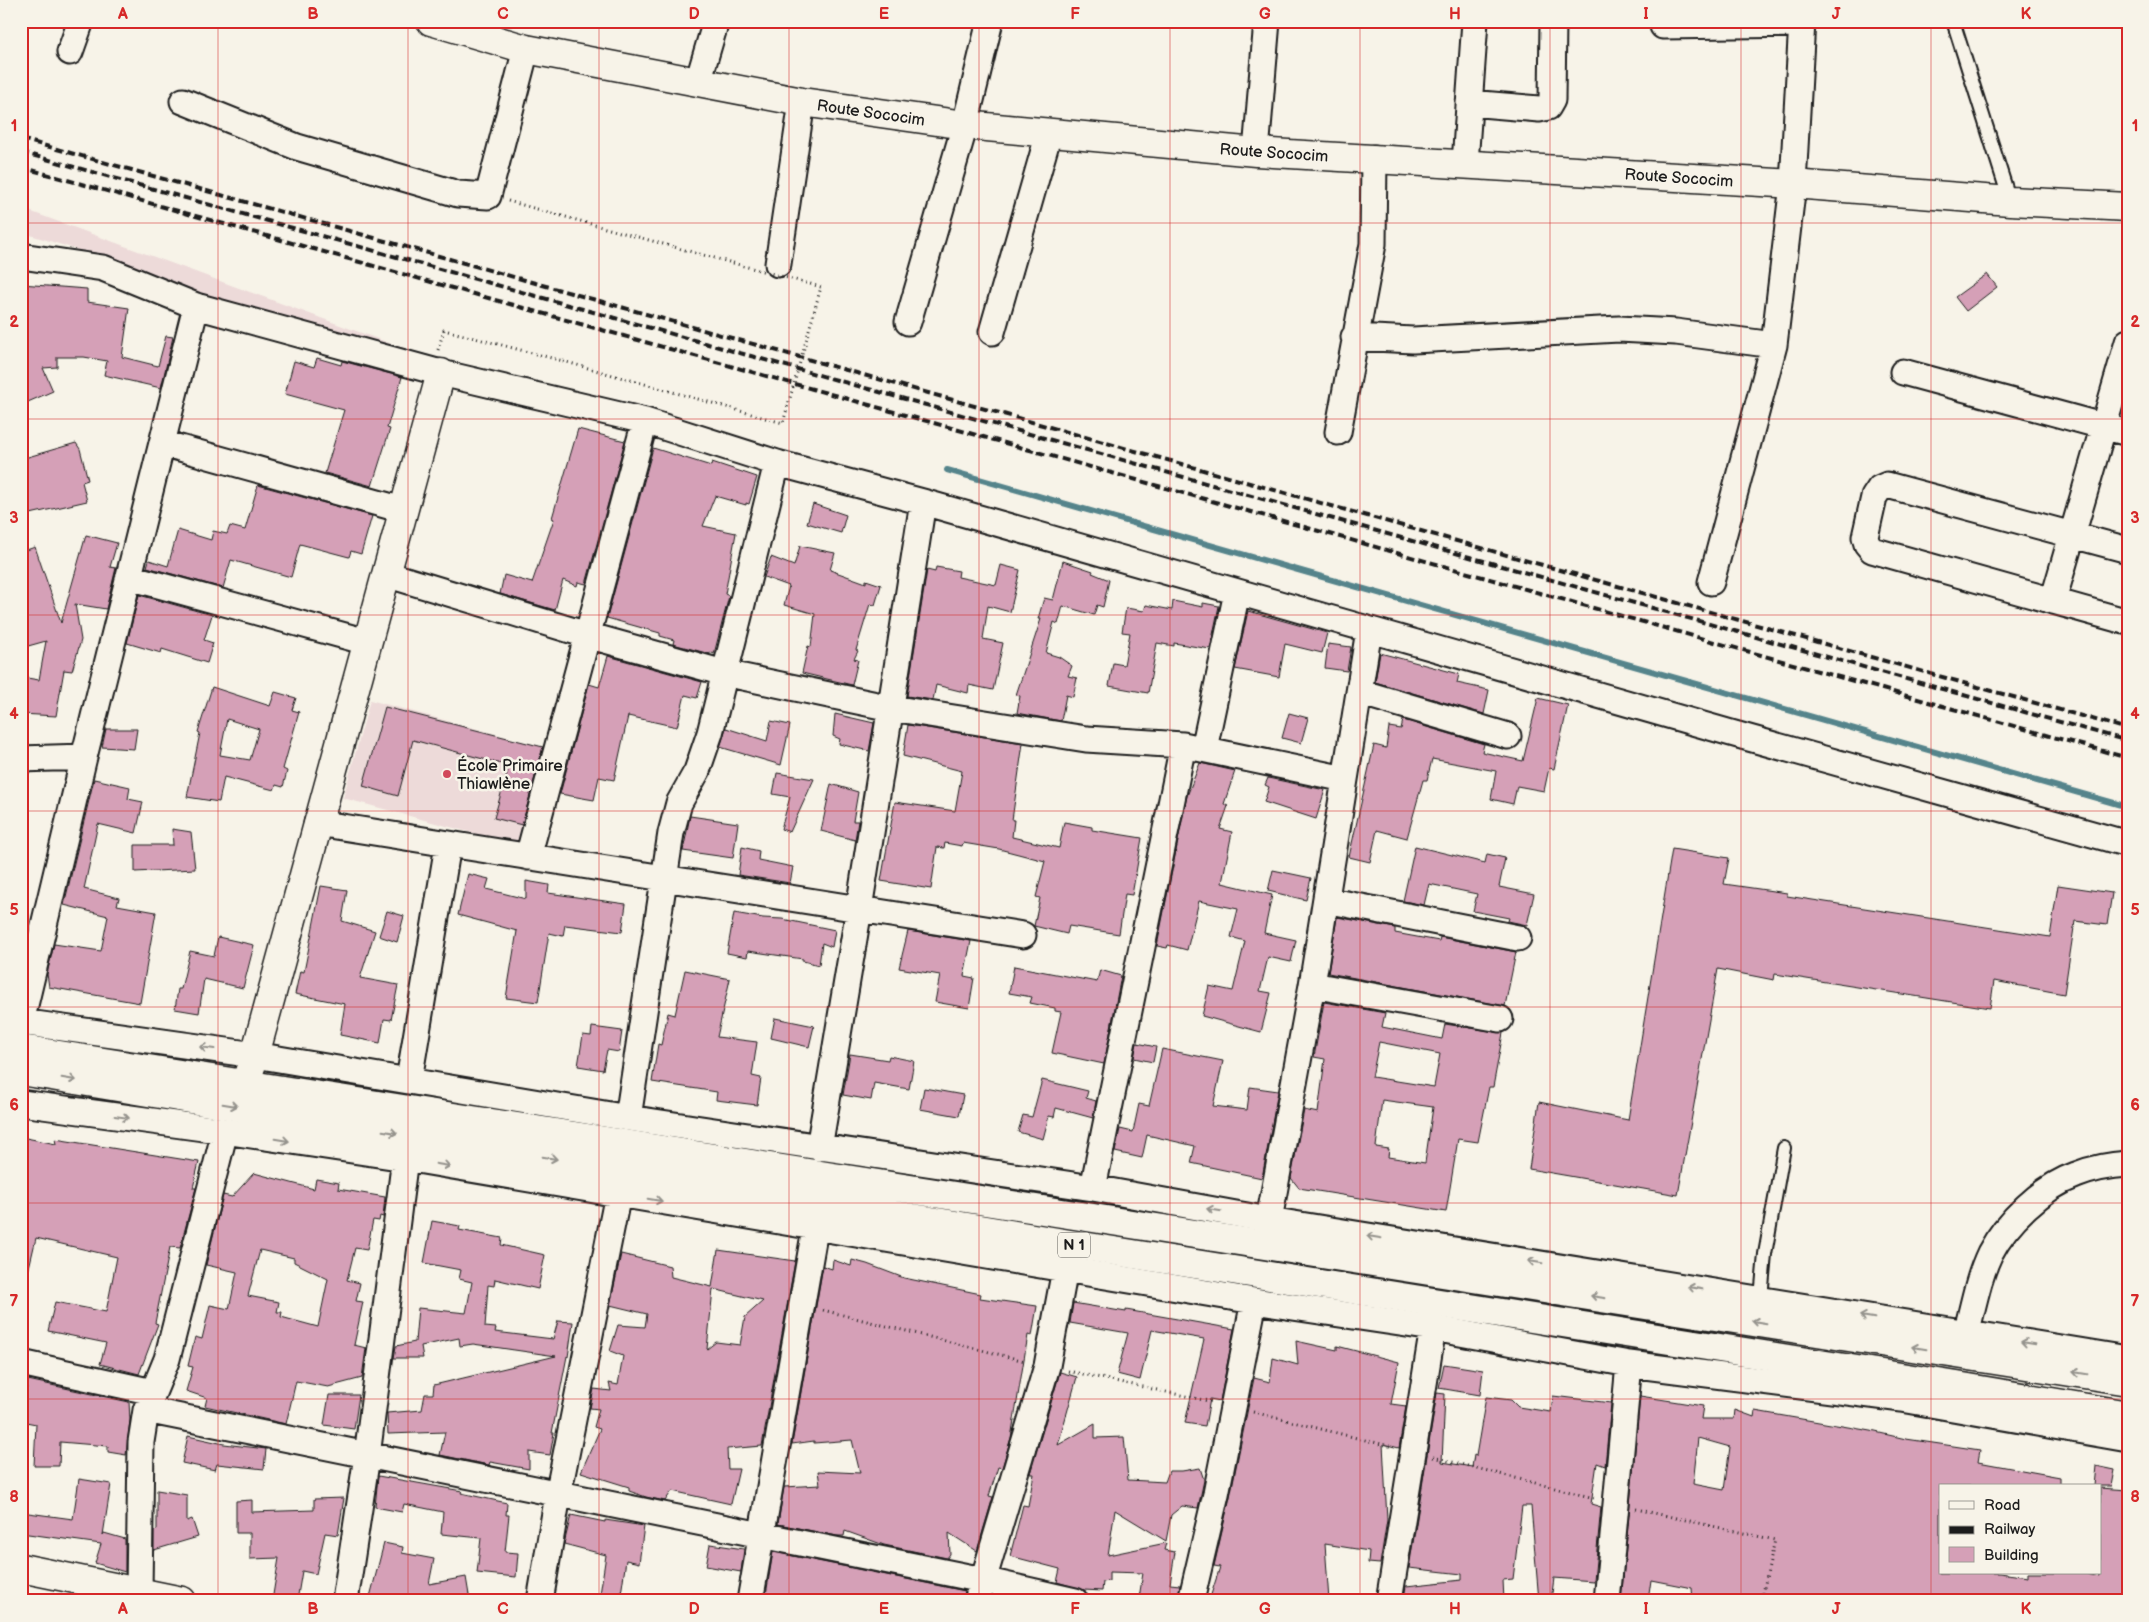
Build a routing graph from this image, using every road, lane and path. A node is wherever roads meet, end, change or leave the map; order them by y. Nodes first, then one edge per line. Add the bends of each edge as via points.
1 (81, 21) edge
2 (431, 21) edge
3 (716, 21) edge
4 (1267, 21) edge
5 (1475, 21) edge
6 (1554, 21) edge
7 (1953, 21) edge
8 (983, 23) edge
9 (1802, 23) edge
10 (1662, 26) dead end
11 (473, 27) edge
12 (526, 49) junction
13 (70, 52) dead end
14 (698, 82) junction
15 (183, 101) dead end
16 (802, 102) junction
17 (1469, 103) junction
18 (965, 125) junction
19 (1049, 133) junction
20 (1256, 152) junction
21 (1374, 158) junction
22 (1465, 163) junction
23 (1793, 184) junction
24 (488, 196) junction
25 (2010, 201) junction
26 (2128, 208) edge
27 (21, 256) edge
28 (778, 264) dead end
29 (196, 306) junction
30 (908, 322) dead end
31 (992, 332) dead end
32 (1354, 337) junction
33 (2128, 342) edge
34 (1774, 345) junction
35 (436, 371) junction
36 (1903, 372) dead end
37 (645, 422) junction
38 (2103, 426) junction
39 (1338, 432) dead end
40 (2128, 433) edge
41 (162, 443) junction
42 (777, 463) junction
43 (923, 502) junction
44 (403, 510) junction
45 (2072, 535) junction
46 (2128, 550) edge
47 (386, 574) junction
48 (129, 577) junction
49 (1711, 582) dead end
50 (1237, 592) junction
51 (2053, 601) junction
52 (2128, 622) edge
53 (1369, 630) junction
54 (587, 635) junction
55 (367, 642) junction
56 (724, 673) junction
57 (1360, 692) junction
58 (891, 708) junction
59 (1508, 736) dead end
60 (1194, 747) junction
61 (84, 757) junction
62 (21, 759) edge
63 (1345, 779) junction
64 (317, 823) junction
65 (448, 844) junction
66 (2128, 844) edge
67 (528, 857) junction
68 (663, 878) junction
69 (1326, 900) junction
70 (859, 909) junction
71 (1023, 935) dead end
72 (1518, 938) dead end
73 (1312, 985) junction
74 (1500, 1019) dead end
75 (21, 1022) edge
76 (21, 1049) edge
77 (255, 1055) junction
78 (21, 1071) edge
79 (409, 1080) junction
80 (245, 1084) junction
81 (21, 1103) edge
82 (628, 1118) junction
83 (226, 1131) junction
84 (819, 1148) junction
85 (1784, 1148) dead end
86 (404, 1158) junction
87 (2128, 1164) edge
88 (1093, 1188) junction
89 (618, 1194) junction
90 (1270, 1220) junction
91 (815, 1229) junction
92 (1067, 1257) junction
93 (1761, 1298) junction
94 (1254, 1302) junction
95 (801, 1304) junction
96 (1433, 1328) junction
97 (1964, 1344) junction
98 (2128, 1359) edge
99 (21, 1363) edge
100 (1629, 1364) junction
101 (1047, 1366) junction
102 (2128, 1381) edge
103 (1957, 1386) junction
104 (150, 1401) junction
105 (1232, 1406) junction
106 (2128, 1415) edge
107 (2128, 1440) edge
108 (1412, 1452) junction
109 (367, 1456) junction
110 (558, 1495) junction
111 (1616, 1504) junction
112 (762, 1535) junction
113 (21, 1568) edge
114 (980, 1590) edge
115 (139, 1592) junction
116 (182, 1601) edge
117 (345, 1601) edge
118 (540, 1601) edge
119 (750, 1601) edge
120 (1075, 1601) edge
121 (1191, 1601) edge
122 (1389, 1601) edge
123 (1607, 1601) edge
124 (1761, 1601) edge

1 - 13 street
2 - 11 main road, Route Sococim
3 - 14 street
4 - 20 street
5 - 17 street
6 - 17 street via 1552,100 1548,107
7 - 25 lane
8 - 18 street
9 - 10 street
9 - 23 street
11 - 12 main road, Route Sococim
12 - 14 main road, Route Sococim
12 - 24 street
14 - 16 main road, Route Sococim
15 - 24 street via 297,147 458,194
16 - 18 main road, Route Sococim
16 - 28 street
17 - 22 street
18 - 19 main road, Route Sococim
18 - 30 street
19 - 20 main road, Route Sococim
19 - 31 street
20 - 21 main road, Route Sococim
21 - 22 main road, Route Sococim
21 - 32 street via 1373,244
22 - 23 main road, Route Sococim
23 - 25 main road, Route Sococim
23 - 34 street
24 - 35 path, bridge via 821,287 783,423 563,360 444,330
25 - 26 main road, Route Sococim
27 - 29 street via 103,268
29 - 35 street
29 - 41 street
32 - 34 street via 1414,340 1619,329 1676,332
32 - 39 street
33 - 38 street
34 - 49 street
35 - 37 street
35 - 44 main road
36 - 38 street
37 - 42 street
37 - 54 street
38 - 40 street
38 - 45 street
41 - 44 street
41 - 48 street
42 - 43 street
42 - 56 street
43 - 50 street
43 - 58 street
44 - 47 main road
45 - 46 street
45 - 51 street
45 - 51 street via 1887,485 1880,488 1874,497 1864,536 1872,550
47 - 54 street
47 - 55 main road
48 - 55 street
48 - 61 street
50 - 53 street
50 - 60 street
51 - 52 street
53 - 57 street
53 - 66 street
54 - 56 street
54 - 67 street
55 - 64 main road
56 - 58 street
56 - 68 street via 697,771 680,803 671,833
57 - 59 street
57 - 63 street
58 - 60 street via 1086,739
58 - 70 street
60 - 63 street
60 - 88 street
61 - 62 street
61 - 75 street
63 - 69 street
64 - 65 street
64 - 77 main road
65 - 67 street
65 - 79 street
67 - 68 street
68 - 70 street
68 - 82 street
69 - 72 street
69 - 73 street
70 - 71 street
70 - 84 street
73 - 74 street
73 - 90 street
77 -> 75 street
76 - 80 main road, N 1
77 - 79 street
77 - 80 main road
78 -> 92 main road, N 1
79 - 82 street
97 -> 80 main road, N 1
81 -> 83 street
82 - 84 street
83 -> 86 street
83 - 104 street via 167,1359
84 - 88 street
85 - 93 lane via 1765,1254
86 -> 89 street
86 - 109 street
87 - 97 street via 2075,1175 2046,1191 2001,1233 1980,1280
90 -> 88 street
89 -> 91 street
89 - 110 street
93 -> 90 street
91 - 92 street
91 - 95 street
92 - 94 street
92 - 101 street
92 - 103 main road, N 1
97 -> 93 street
94 - 96 street
94 - 105 street
95 - 101 path
95 - 112 street
96 - 100 street
96 - 108 street
98 -> 97 street
102 -> 97 main road, N 1
97 - 103 main road
99 - 104 street
100 - 107 street via 1902,1399
100 - 111 street
101 - 105 path
101 - 114 street
103 - 106 main road, N 1
104 - 109 street
104 - 115 street via 141,1442
105 - 108 path
105 - 121 street
108 - 111 path
108 - 122 street
109 - 110 street
109 - 117 street
110 - 112 street
110 - 118 street
111 - 123 street
111 - 124 path via 1775,1540
112 - 114 street
112 - 119 street
113 - 115 main road
114 - 120 street
115 - 116 main road

